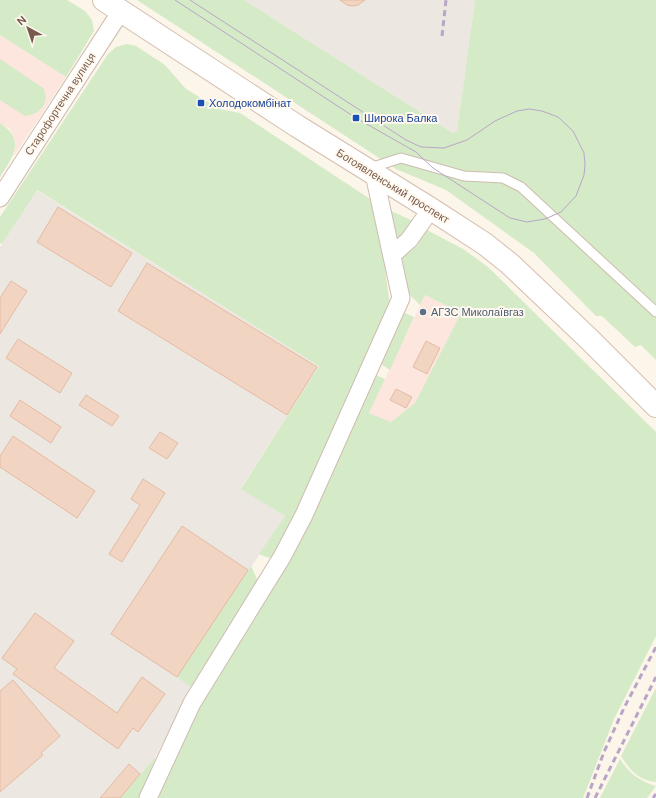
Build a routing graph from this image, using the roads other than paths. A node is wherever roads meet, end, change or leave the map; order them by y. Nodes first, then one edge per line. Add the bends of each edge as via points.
1 (112, 6) edge
2 (371, 172) junction
3 (0, 198) edge
4 (431, 209) junction
5 (392, 255) junction
6 (656, 312) edge
7 (656, 406) edge
8 (148, 798) edge

1 - 2 main road, Богоявленський проспект
1 - 3 street, Старофортечна вулиця
2 - 4 main road, Богоявленський проспект
2 - 5 street
2 - 6 lane via 401,158 464,176 503,178 521,187
4 - 5 street via 409,240
4 - 7 main road, Богоявленський проспект via 485,244 510,264
5 - 8 street via 401,298 370,370 304,515 282,557 192,703

